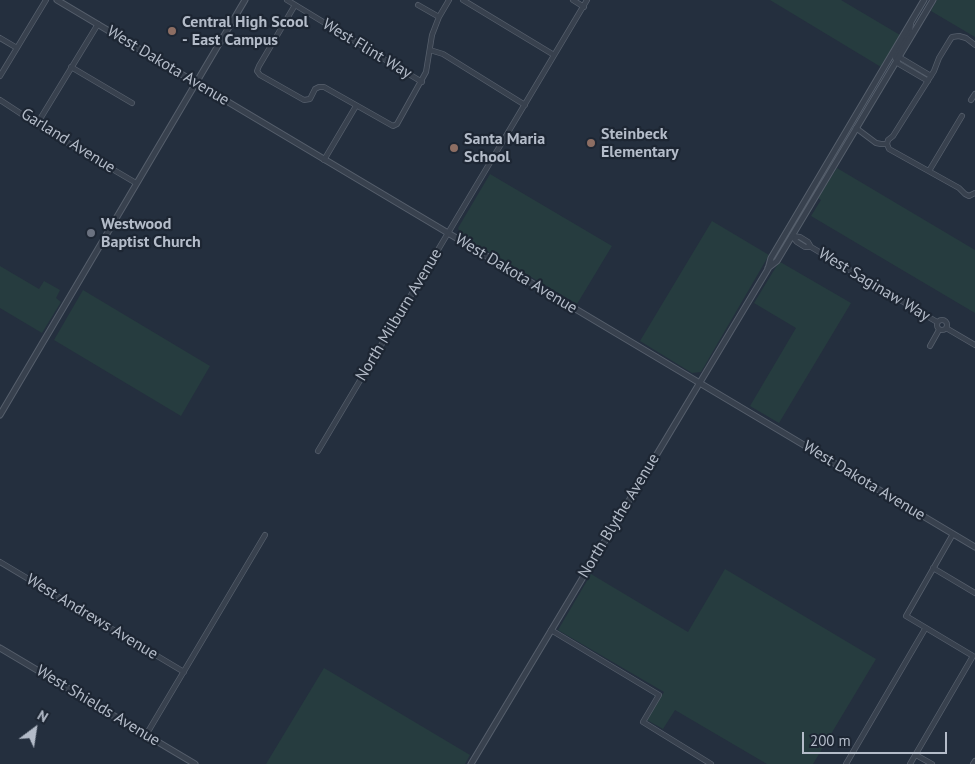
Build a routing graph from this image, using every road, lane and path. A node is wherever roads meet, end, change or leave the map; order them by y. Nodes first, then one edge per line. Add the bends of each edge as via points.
1 (46, 0) edge
2 (57, 0) edge
3 (245, 0) edge
4 (287, 0) edge
5 (449, 0) edge
6 (463, 0) edge
7 (573, 0) edge
8 (587, 0) edge
9 (924, 0) edge
10 (933, 0) edge
11 (295, 5) junction
12 (418, 5) dead end
13 (584, 6) junction
14 (439, 17) junction
15 (911, 22) junction
16 (98, 24) junction
17 (0, 38) edge
18 (975, 45) edge
19 (17, 48) junction
20 (430, 50) junction
21 (554, 55) junction
22 (898, 59) junction
23 (916, 67) junction
24 (72, 68) junction
25 (913, 72) junction
26 (0, 76) edge
27 (931, 76) junction
28 (928, 81) junction
29 (422, 82) junction
30 (195, 83) junction
31 (975, 94) edge
32 (0, 100) edge
33 (971, 100) dead end
34 (132, 103) dead end
35 (525, 105) junction
36 (356, 106) junction
37 (962, 116) dead end
38 (37, 124) junction
39 (856, 128) junction
40 (841, 139) junction
41 (847, 143) junction
42 (887, 144) junction
43 (324, 160) junction
44 (929, 171) junction
45 (136, 183) junction
46 (809, 193) junction
47 (975, 193) edge
48 (448, 233) junction
49 (792, 236) junction
50 (768, 268) junction
51 (937, 322) junction
52 (946, 328) junction
53 (939, 330) junction
54 (975, 345) edge
55 (930, 346) dead end
56 (700, 382) junction
57 (0, 415) edge
58 (318, 451) dead end
59 (953, 534) junction
60 (265, 535) dead end
61 (975, 547) edge
62 (0, 562) edge
63 (933, 568) junction
64 (975, 593) edge
65 (926, 629) junction
66 (551, 630) junction
67 (0, 648) edge
68 (184, 672) junction
69 (146, 735) junction
70 (916, 754) junction
71 (195, 764) edge
72 (471, 764) edge
73 (711, 764) edge
74 (846, 764) edge
75 (910, 764) edge
76 (932, 764) edge

1 - 19 street
2 - 16 street, West Dakota Avenue
3 - 30 street
4 - 11 street, West Flint Way
5 - 14 street
6 - 21 street
7 - 13 street
8 - 13 street, North Milburn Avenue
9 - 15 street, North Blythe Avenue
10 - 22 street, North Blythe Avenue
11 - 29 street, West Flint Way
11 - 36 street via 257,71 304,100 310,99 319,86
12 - 14 street
13 - 21 street, North Milburn Avenue
14 - 20 street
15 - 22 street, North Blythe Avenue via 896,54
15 - 40 street, North Blythe Avenue
16 - 24 street
16 - 30 street, West Dakota Avenue
17 - 19 street
18 - 27 street via 963,37 952,37
19 - 26 street
20 - 29 street
20 - 35 street, West Flint Way via 443,54
21 - 35 street, North Milburn Avenue
22 - 23 street
22 - 25 street
22 - 39 street, North Blythe Avenue
23 - 25 street
23 - 27 street
24 - 34 street
24 - 38 street
25 - 28 street
27 - 28 street
28 - 42 street
29 - 36 street via 393,126
30 - 43 street, West Dakota Avenue
30 - 45 street
31 - 33 street
32 - 38 street, Garland Avenue
35 - 48 street, North Milburn Avenue
36 - 43 street
37 - 44 street
38 - 45 street, Garland Avenue
39 - 41 street, North Blythe Avenue
39 - 42 street via 876,143
40 - 41 street
40 - 46 street, North Blythe Avenue
41 - 49 street, North Blythe Avenue
42 - 44 street via 889,149
43 - 48 street, West Dakota Avenue
44 - 47 street via 969,196
45 - 57 street
46 - 49 street, North Blythe Avenue via 809,199 790,229
46 - 50 street, North Blythe Avenue via 770,258
48 - 56 street, West Dakota Avenue
48 - 58 street, North Milburn Avenue
49 - 50 street, North Blythe Avenue via 777,261
49 - 51 street, West Saginaw Way via 808,242 811,247
50 - 56 street, North Blythe Avenue
51 - 52 street via 944,321
51 - 53 street
52 - 53 street
52 - 54 street, West Saginaw Way
53 - 55 street
56 - 59 street, West Dakota Avenue
56 - 66 street, North Blythe Avenue
59 - 61 street, West Dakota Avenue
59 - 63 street
60 - 68 street
62 - 68 street, West Andrews Avenue
63 - 64 street
63 - 65 street via 906,616
65 - 70 street via 973,656
65 - 74 street
66 - 72 street, North Blythe Avenue
66 - 73 street via 659,695 643,722
67 - 69 street, West Shields Avenue
68 - 69 street
69 - 71 street, West Shields Avenue
70 - 75 street
70 - 76 street

